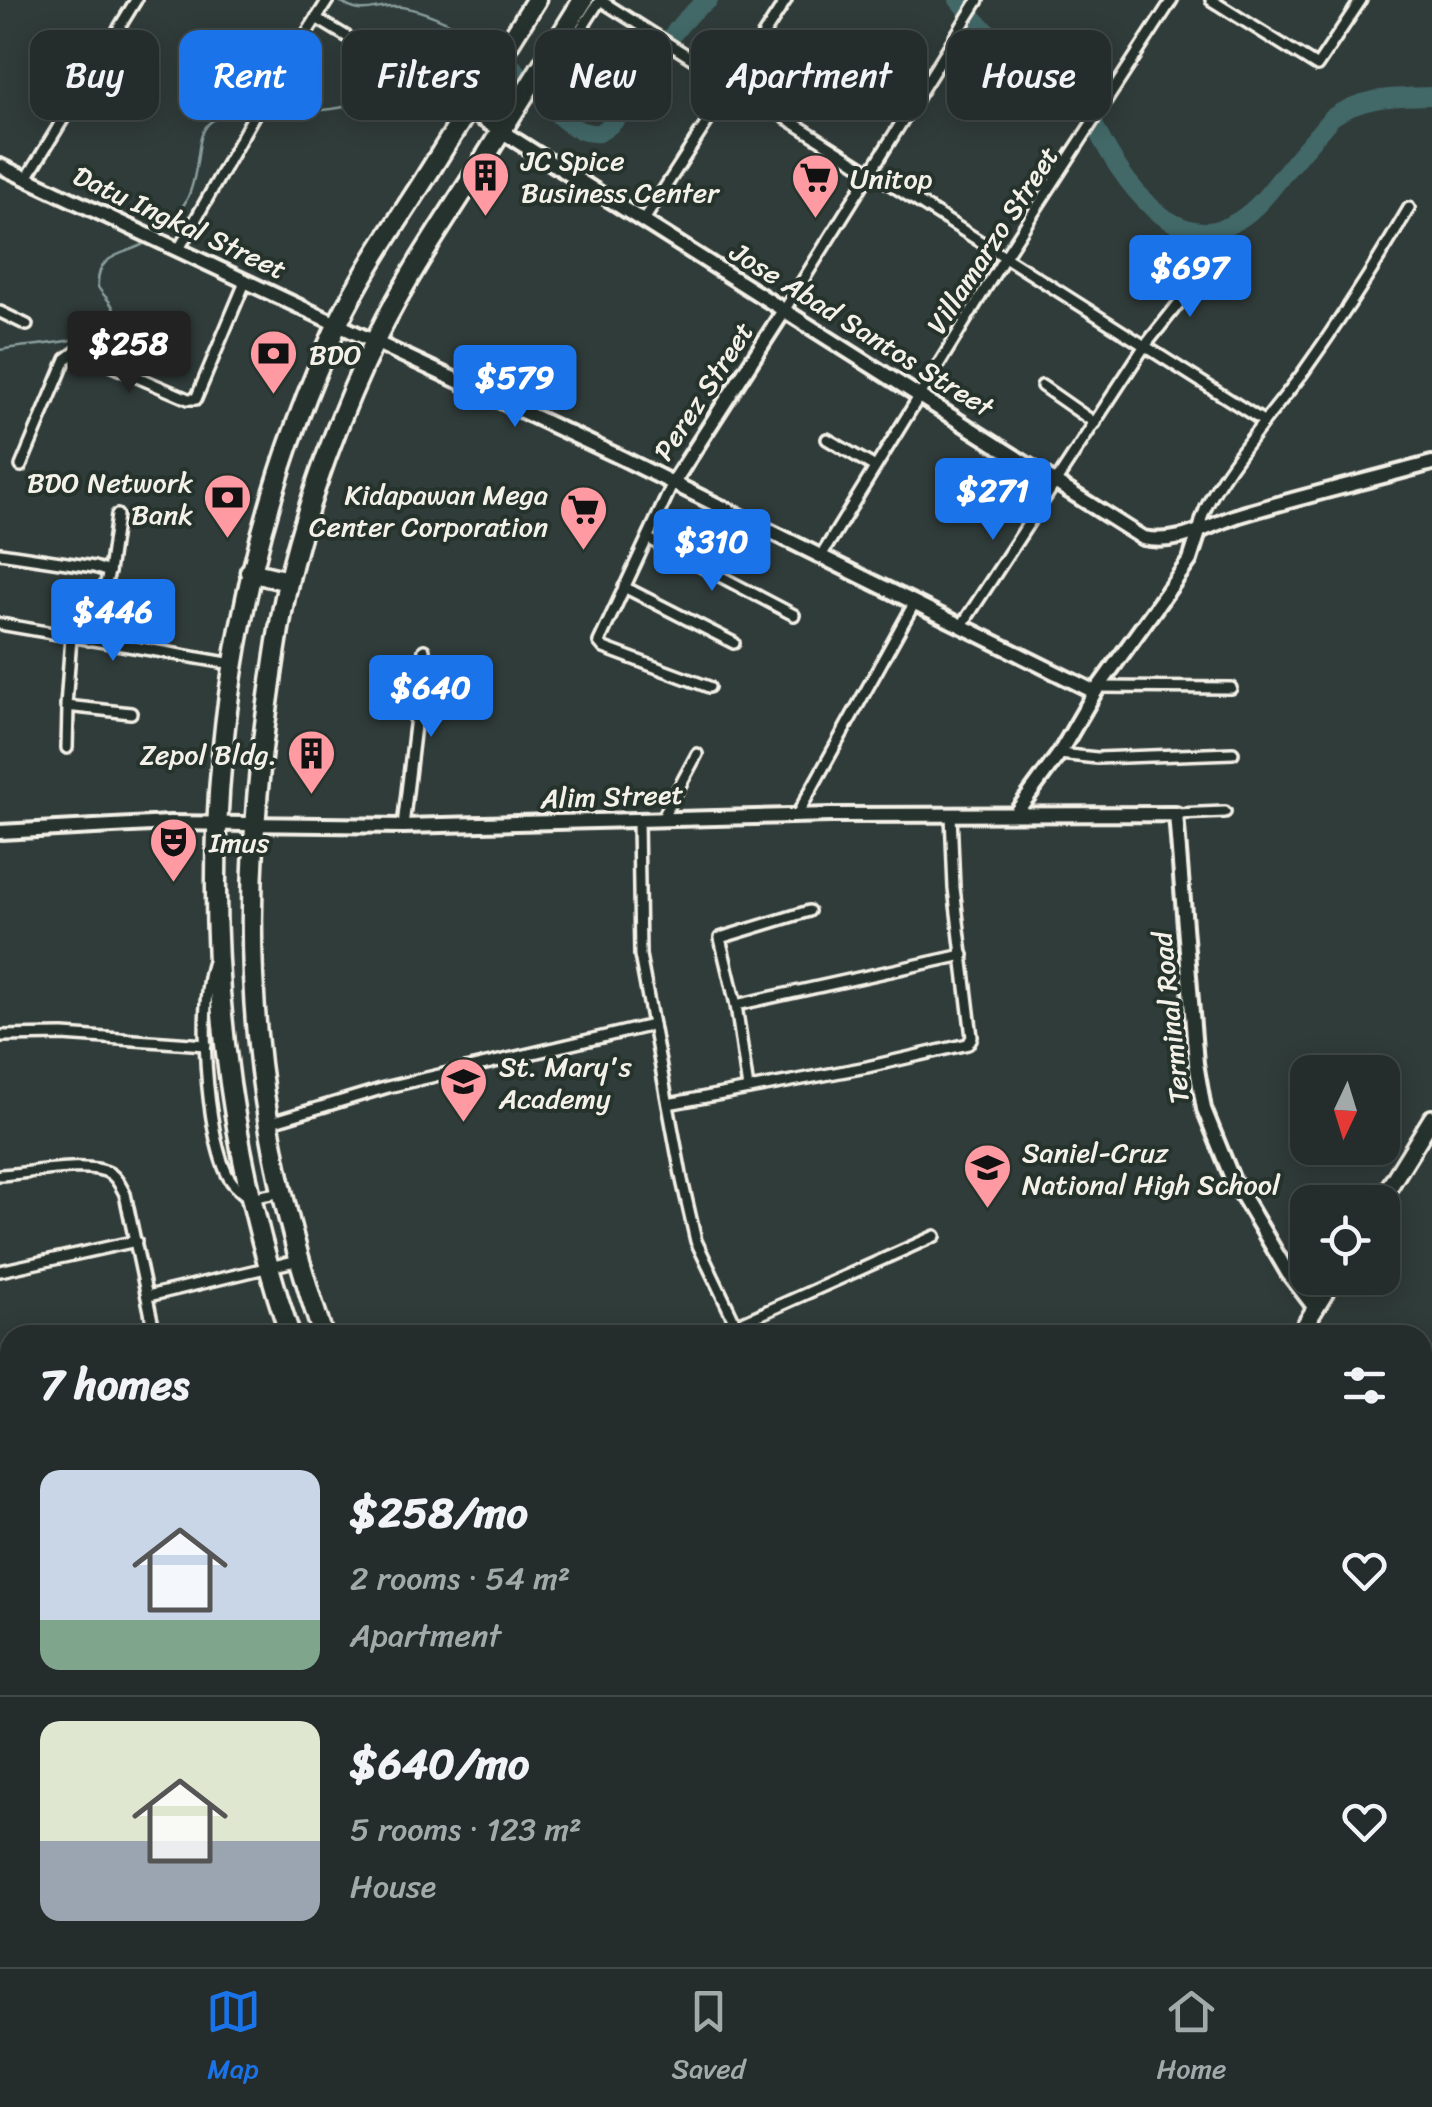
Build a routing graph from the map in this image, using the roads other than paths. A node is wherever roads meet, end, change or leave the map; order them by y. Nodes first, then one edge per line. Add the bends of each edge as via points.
1 (136, 0) edge
2 (328, 0) edge
3 (536, 0) edge
4 (583, 0) edge
5 (600, 0) edge
6 (786, 0) edge
7 (1172, 0) edge
8 (1211, 0) edge
9 (1361, 0) edge
10 (977, 2) edge
11 (316, 18) junction
12 (564, 30) edge
13 (581, 30) edge
14 (767, 30) edge
15 (342, 33) edge
16 (515, 34) edge
17 (691, 55) edge
18 (535, 77) edge
19 (462, 120) edge
20 (484, 120) edge
21 (710, 120) edge
22 (793, 120) edge
23 (502, 131) junction
24 (0, 166) edge
25 (872, 170) junction
26 (26, 178) junction
27 (1410, 208) dead end
28 (644, 220) junction
29 (180, 249) junction
30 (1006, 255) junction
31 (1206, 269) dead end
32 (246, 280) junction
33 (786, 309) junction
34 (0, 312) edge
35 (338, 323) junction
36 (27, 324) dead end
37 (376, 340) junction
38 (1144, 348) junction
39 (1042, 386) dead end
40 (920, 394) junction
41 (1263, 420) junction
42 (1095, 423) junction
43 (828, 439) dead end
44 (1432, 463) edge
45 (21, 466) dead end
46 (875, 466) junction
47 (672, 483) junction
48 (1056, 483) junction
49 (117, 515) dead end
50 (1198, 532) junction
51 (648, 538) junction
52 (0, 553) edge
53 (820, 556) junction
54 (108, 572) junction
55 (250, 572) junction
56 (288, 581) junction
57 (624, 587) junction
58 (915, 602) junction
59 (794, 615) dead end
60 (0, 624) edge
61 (962, 625) junction
62 (71, 637) junction
63 (89, 640) junction
64 (734, 642) dead end
65 (424, 650) dead end
66 (233, 664) junction
67 (709, 687) dead end
68 (1231, 688) dead end
69 (1097, 689) junction
70 (68, 708) junction
71 (130, 712) dead end
72 (67, 748) dead end
73 (1232, 753) dead end
74 (697, 754) dead end
75 (1059, 754) junction
76 (1225, 812) dead end
77 (951, 814) junction
78 (1016, 814) junction
79 (1176, 814) junction
80 (797, 816) junction
81 (662, 819) junction
82 (638, 820) junction
83 (218, 824) junction
84 (253, 825) junction
85 (403, 826) junction
86 (0, 832) edge
87 (808, 911) dead end
88 (217, 952) junction
89 (963, 955) junction
90 (736, 1004) junction
91 (652, 1025) junction
92 (0, 1036) edge
93 (206, 1045) junction
94 (748, 1089) junction
95 (668, 1104) junction
96 (1432, 1118) edge
97 (268, 1122) junction
98 (0, 1175) edge
99 (1391, 1185) edge
100 (284, 1192) junction
101 (250, 1198) junction
102 (935, 1236) dead end
103 (136, 1242) junction
104 (300, 1260) junction
105 (269, 1268) junction
106 (0, 1271) edge
107 (1323, 1295) edge
108 (148, 1296) junction
109 (1315, 1308) junction
110 (152, 1325) edge
111 (287, 1325) edge
112 (320, 1325) edge
113 (737, 1325) edge
114 (749, 1325) edge
115 (1305, 1325) edge

1 - 26 street
2 - 11 street
3 - 16 highway
4 - 12 highway
5 - 13 street
5 - 17 street
6 - 14 street
7 - 30 street, Villamarzo Street
8 - 9 street via 1317,66
10 - 25 street, Perez Street
11 - 15 street
11 - 29 street
18 - 23 highway
19 - 35 highway
20 - 23 street, Jose Abad Santos Street
21 - 28 street
22 - 25 street
23 - 28 street, Jose Abad Santos Street
23 - 37 highway
24 - 26 street, Datu Ingkal Street
25 - 30 street
25 - 33 street, Perez Street
26 - 29 street, Datu Ingkal Street
27 - 41 street via 1311,360
28 - 33 street, Jose Abad Santos Street
29 - 32 street, Datu Ingkal Street
30 - 38 street
30 - 40 street, Villamarzo Street
31 - 38 street
32 - 35 street, Datu Ingkal Street
32 - 45 street via 196,399 84,352 72,354
33 - 40 street, Jose Abad Santos Street
33 - 47 street, Perez Street
34 - 36 street
35 - 37 street, Datu Ingkal Street
35 - 55 highway
37 - 47 street, Datu Ingkal Street
37 - 56 highway via 321,476
38 - 41 street
38 - 42 street
39 - 42 street
40 - 46 street, Villamarzo Street
40 - 48 street, Jose Abad Santos Street
41 - 50 street via 1204,509
42 - 48 street
43 - 46 street
44 - 50 street, Jose Abad Santos Street
46 - 53 street, Villamarzo Street
47 - 51 street, Perez Street
47 - 53 street, Datu Ingkal Street
48 - 50 street, Jose Abad Santos Street via 1143,538 1168,541
48 - 61 street
49 - 54 street
50 - 69 street via 1190,560
51 - 57 street, Perez Street
51 - 59 street
52 - 54 street
53 - 58 street, Datu Ingkal Street
54 - 63 street
55 - 56 highway
55 - 66 highway
56 - 84 highway
57 - 64 street
57 - 67 street, Perez Street via 600,644
58 - 61 street, Datu Ingkal Street
58 - 80 street
60 - 62 street
61 - 69 street, Datu Ingkal Street
62 - 63 street
62 - 70 street
63 - 66 street
65 - 85 street
66 - 83 highway
68 - 69 street
69 - 75 street
70 - 71 street
70 - 72 street
73 - 75 street
74 - 81 street
75 - 78 street
76 - 79 street, Alim Street
77 - 78 street, Alim Street
77 - 80 street, Alim Street
77 - 89 street
78 - 79 street, Alim Street
79 - 109 street, Terminal Road via 1204,1109 1232,1178
80 - 81 street, Alim Street
81 - 82 street, Alim Street
82 - 85 street, Alim Street
82 - 91 street via 640,955
83 - 84 street, Alim Street
83 - 86 street, Alim Street
83 - 88 highway
84 - 85 street, Alim Street
84 - 97 highway via 250,948
87 - 90 street via 723,935
88 - 93 street via 207,980
88 - 101 highway via 227,1076
89 - 90 street
89 - 94 street via 968,1044
90 - 94 street
91 - 95 street
91 - 97 street
92 - 93 street
93 - 101 street via 223,1163 235,1187
94 - 95 street
95 - 113 street via 692,1229
96 - 99 main road
97 - 100 highway
98 - 103 street via 110,1173 125,1194
100 - 101 street
100 - 104 highway
101 - 105 highway
102 - 114 street
103 - 106 street
103 - 108 street
104 - 105 street
104 - 112 highway
105 - 108 street
105 - 111 highway
107 - 109 main road
108 - 110 street
109 - 115 main road

